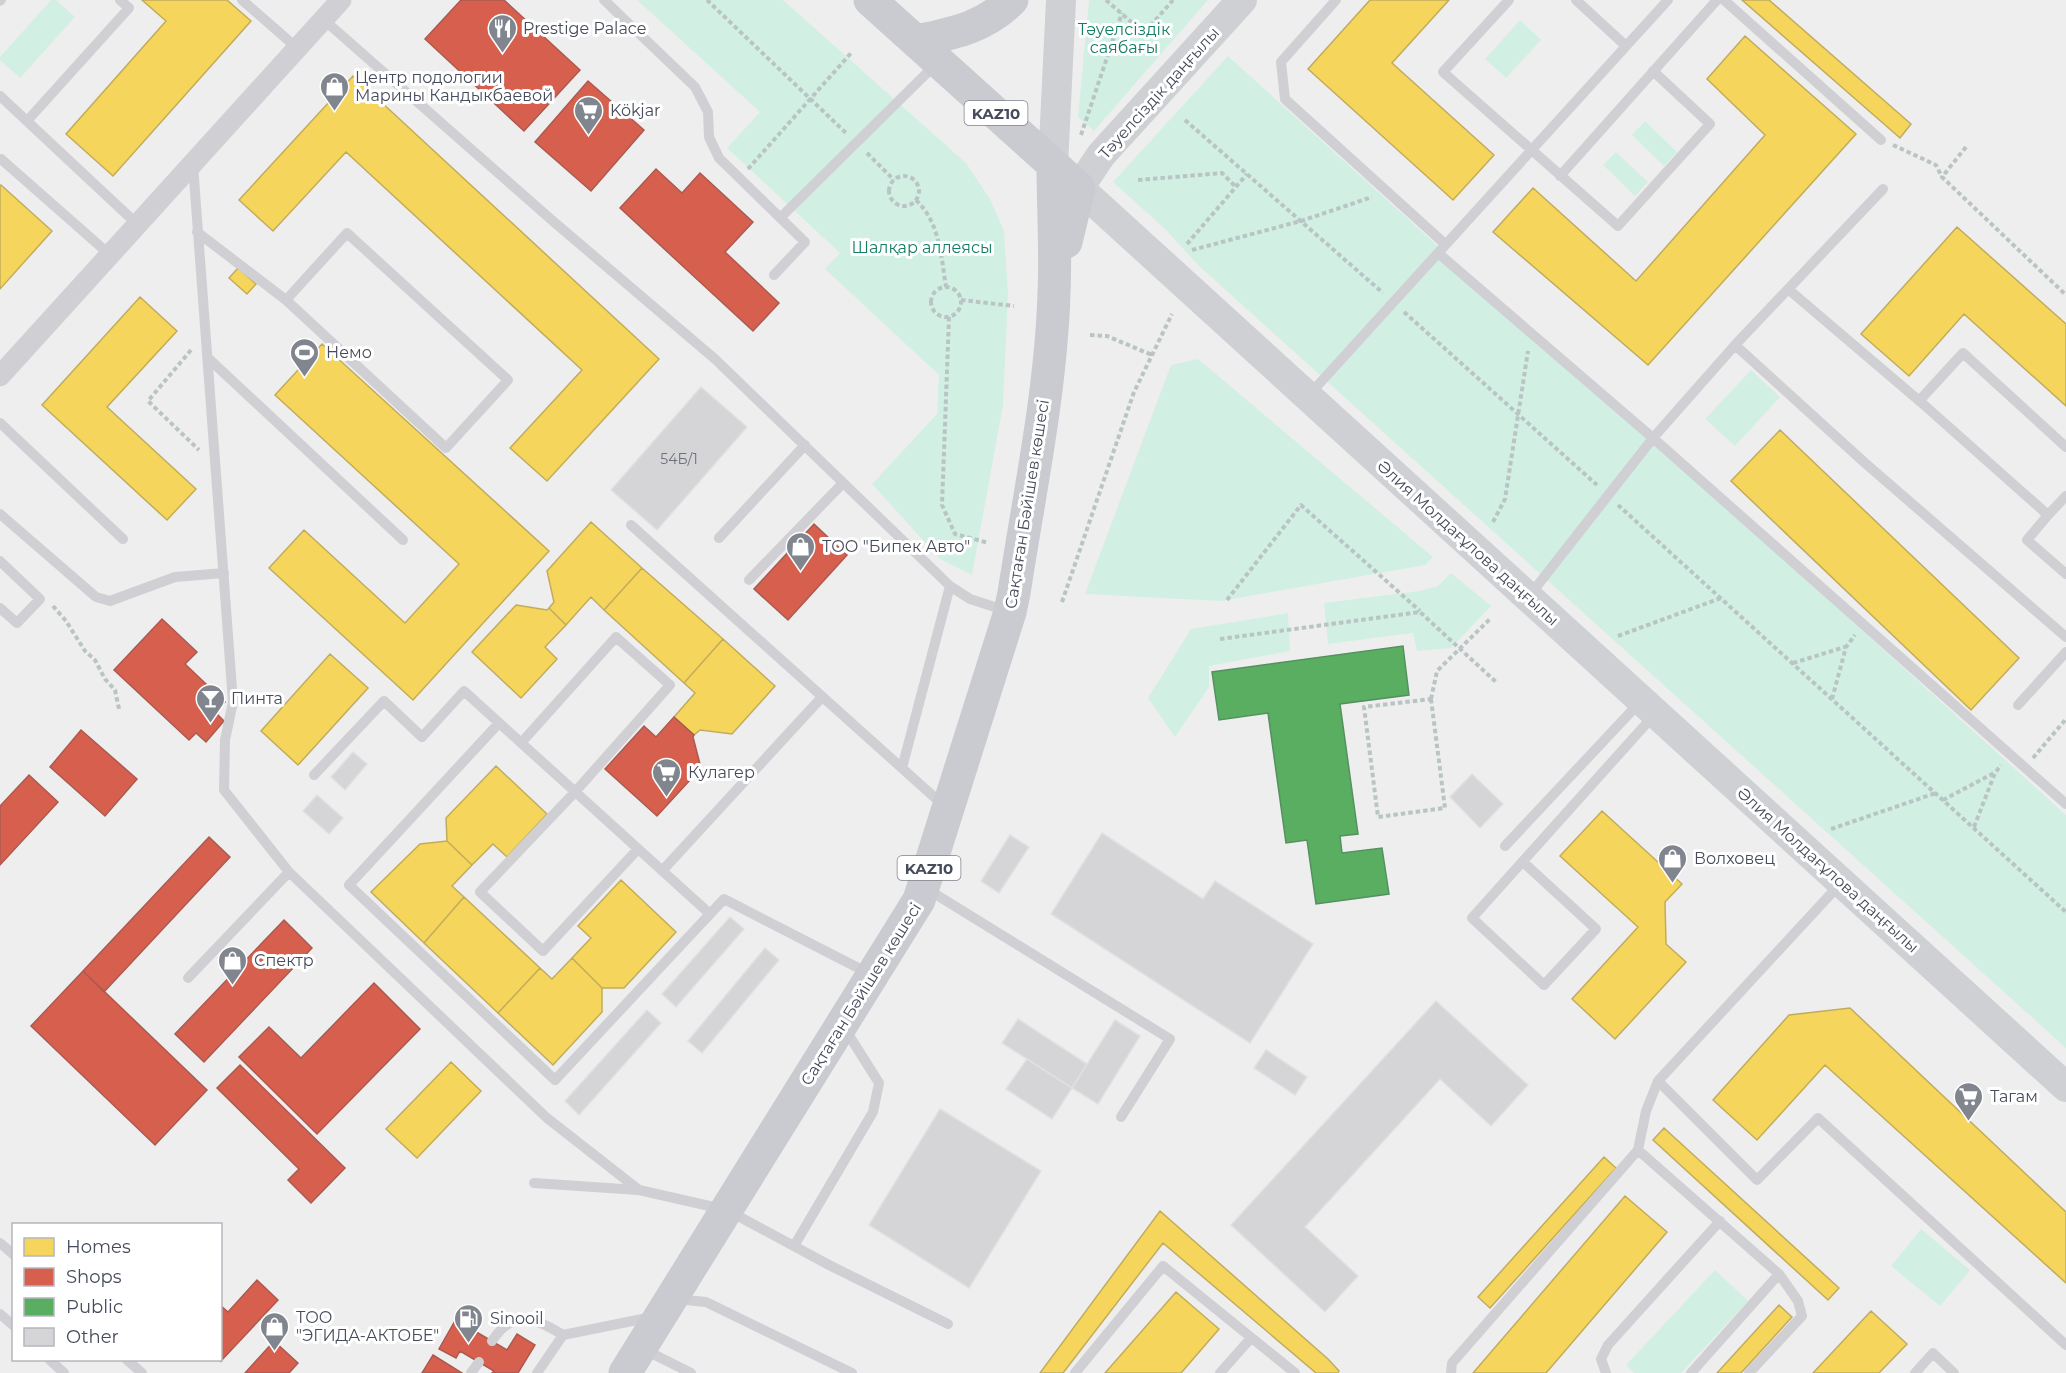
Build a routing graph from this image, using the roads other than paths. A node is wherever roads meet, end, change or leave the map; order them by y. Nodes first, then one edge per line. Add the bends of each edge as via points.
1 (120, 0) edge
2 (242, 0) edge
3 (341, 0) edge
4 (604, 0) edge
5 (870, 0) edge
6 (1012, 0) edge
7 (1061, 0) edge
8 (1242, 0) edge
9 (1336, 0) edge
10 (1509, 0) edge
11 (1576, 0) edge
12 (1668, 0) edge
13 (1717, 0) edge
14 (1724, 0) edge
15 (323, 19) junction
16 (1626, 46) junction
17 (297, 48) junction
18 (928, 51) junction
19 (1653, 71) junction
20 (0, 96) edge
21 (27, 121) junction
22 (1881, 140) road end
23 (1532, 152) junction
24 (0, 159) edge
25 (193, 161) junction
26 (1053, 165) junction
27 (1560, 176) junction
28 (1079, 188) junction
29 (1883, 189) dead end
30 (780, 218) junction
31 (137, 224) junction
32 (197, 232) junction
33 (1442, 248) junction
34 (109, 254) junction
35 (774, 275) dead end
36 (1788, 289) junction
37 (1054, 293) junction
38 (286, 300) junction
39 (1735, 345) junction
40 (208, 358) junction
41 (0, 376) edge
42 (1307, 397) junction
43 (1919, 400) junction
44 (0, 423) edge
45 (1653, 438) junction
46 (805, 445) junction
47 (2066, 447) edge
48 (843, 483) junction
49 (2066, 496) edge
50 (0, 514) edge
51 (2048, 515) junction
52 (631, 525) dead end
53 (719, 538) dead end
54 (123, 539) dead end
55 (403, 540) dead end
56 (0, 561) edge
57 (224, 573) junction
58 (2066, 574) edge
59 (749, 580) dead end
60 (950, 586) junction
61 (1528, 598) junction
62 (0, 608) edge
63 (1010, 612) junction
64 (2066, 637) edge
65 (2066, 652) edge
66 (822, 697) junction
67 (2019, 705) dead end
68 (1648, 707) junction
69 (499, 723) junction
70 (521, 743) junction
71 (902, 768) junction
72 (314, 775) dead end
73 (575, 792) junction
74 (2066, 804) edge
75 (948, 809) junction
76 (1505, 846) dead end
77 (638, 849) junction
78 (1523, 862) junction
79 (662, 871) junction
80 (289, 872) junction
81 (1842, 882) junction
82 (923, 887) junction
83 (710, 914) junction
84 (873, 975) junction
85 (188, 978) dead end
86 (842, 1024) junction
87 (1658, 1081) junction
88 (2066, 1087) edge
89 (1121, 1117) dead end
90 (1638, 1150) junction
91 (534, 1183) dead end
92 (639, 1190) junction
93 (727, 1210) junction
94 (1720, 1221) junction
95 (0, 1243) edge
96 (794, 1246) junction
97 (12, 1253) edge
98 (1779, 1274) junction
99 (667, 1307) junction
100 (0, 1314) edge
101 (12, 1324) edge
102 (948, 1324) dead end
103 (563, 1335) junction
104 (1251, 1338) junction
105 (492, 1341) dead end
106 (2066, 1345) edge
107 (633, 1360) edge
108 (52, 1361) edge
109 (129, 1361) edge
110 (479, 1362) dead end
111 (64, 1373) edge
112 (142, 1373) edge
113 (471, 1373) edge
114 (537, 1373) edge
115 (691, 1373) edge
116 (852, 1373) edge
117 (1075, 1373) edge
118 (1220, 1373) edge
119 (1295, 1373) edge
120 (1451, 1373) edge
121 (1606, 1373) edge
122 (1691, 1373) edge
123 (1749, 1373) edge
124 (1915, 1373) edge
125 (1954, 1373) edge

1 - 21 lane via 129,8
2 - 17 lane
3 - 15 street
4 - 30 lane via 695,87 708,112 709,137 719,158
5 - 18 main road, Әлия Молдағұлова даңғылы / KAZ10
6 - 18 main road via 983,22
7 - 26 main road
8 - 28 main road, Тәуелсіздік даңғылы via 1101,155
9 - 33 lane via 1281,62 1285,99 1388,192
10 - 23 lane via 1443,72
11 - 16 lane
12 - 16 lane
13 - 19 lane
14 - 22 lane
15 - 17 street
15 - 46 lane via 715,359
16 - 23 lane
17 - 25 street
18 - 26 main road, Әлия Молдағұлова даңғылы / KAZ10
18 - 30 lane via 856,143
19 - 27 lane
19 - 27 lane via 1710,124 1618,226
20 - 21 lane
21 - 31 lane
23 - 27 lane
23 - 33 lane
24 - 34 lane
25 - 31 street
25 - 32 lane
26 - 28 main road, Әлия Молдағұлова даңғылы / KAZ10
26 - 37 main road, Сақтаған Бәйішев көшесі / KAZ10
28 - 37 main road, Сақтаған Бәйішев көшесі / KAZ10
28 - 42 main road, Әлия Молдағұлова даңғылы
29 - 36 lane
30 - 35 lane via 805,242
31 - 34 street
32 - 38 lane
32 - 40 lane
33 - 42 lane
33 - 45 lane via 1530,333
34 - 41 street
36 - 39 lane
36 - 43 lane
37 - 63 main road, Сақтаған Бәйішев көшесі / KAZ10 via 1046,388
38 - 38 lane via 446,448 508,380 347,233
39 - 45 lane
39 - 64 lane
40 - 55 lane
40 - 57 lane
42 - 61 main road, Әлия Молдағұлова даңғылы
43 - 47 lane via 1963,352
43 - 51 lane
44 - 54 lane
45 - 61 lane
45 - 74 lane
46 - 48 lane
46 - 53 lane
48 - 59 lane
48 - 60 lane
49 - 51 lane
50 - 57 lane via 96,597 110,601 175,577
51 - 58 lane via 2027,540
52 - 66 lane
56 - 62 lane via 40,598 17,623
57 - 80 lane via 233,702 225,740 224,790
60 - 63 lane via 970,599
60 - 71 lane
61 - 68 main road, Әлия Молдағұлова даңғылы
63 - 75 main road, Сақтаған Бәйішев көшесі / KAZ10
65 - 67 lane
66 - 71 lane
66 - 79 lane
68 - 76 lane
68 - 78 lane
68 - 81 main road, Әлия Молдағұлова даңғылы
69 - 70 lane
69 - 72 lane via 464,691 422,737 384,701
69 - 83 lane via 350,885 555,1080
70 - 73 lane
70 - 73 lane via 616,637 662,678 670,686
71 - 75 lane
73 - 77 lane
73 - 77 lane via 480,892 543,951
75 - 82 main road, Сақтаған Бәйішев көшесі / KAZ10
77 - 79 lane
78 - 78 lane via 1472,918 1544,985 1596,929
79 - 83 lane
80 - 85 lane
80 - 92 lane via 548,1118
81 - 87 lane
81 - 88 main road, Әлия Молдағұлова даңғылы
82 - 84 main road, Сақтаған Бәйішев көшесі / KAZ10
82 - 89 lane via 1170,1040
83 - 84 lane via 724,899
84 - 86 main road, Сақтаған Бәйішев көшесі / KAZ10
86 - 93 main road, Сақтаған Бәйішев көшесі / KAZ10
86 - 96 lane via 879,1083 873,1112
87 - 90 lane via 1646,1111
87 - 106 lane via 1757,1180 1818,1118
90 - 94 lane
90 - 120 lane via 1452,1363
91 - 92 lane
92 - 93 lane
93 - 96 lane
93 - 99 main road, Сақтаған Бәйішев көшесі / KAZ10
94 - 98 lane
94 - 121 lane via 1608,1345 1601,1359
95 - 97 lane
96 - 102 lane
98 - 122 lane
98 - 123 lane via 1798,1300 1802,1316
99 - 103 lane
99 - 107 main road, Сақтаған Бәйішев көшесі / KAZ10
99 - 116 lane via 706,1302
100 - 101 lane
103 - 105 lane via 541,1321 518,1319
103 - 114 lane
104 - 117 lane via 1163,1266
104 - 118 lane
104 - 119 lane
107 - 115 lane
108 - 111 lane
109 - 112 lane
110 - 113 lane
124 - 125 lane via 1934,1353

